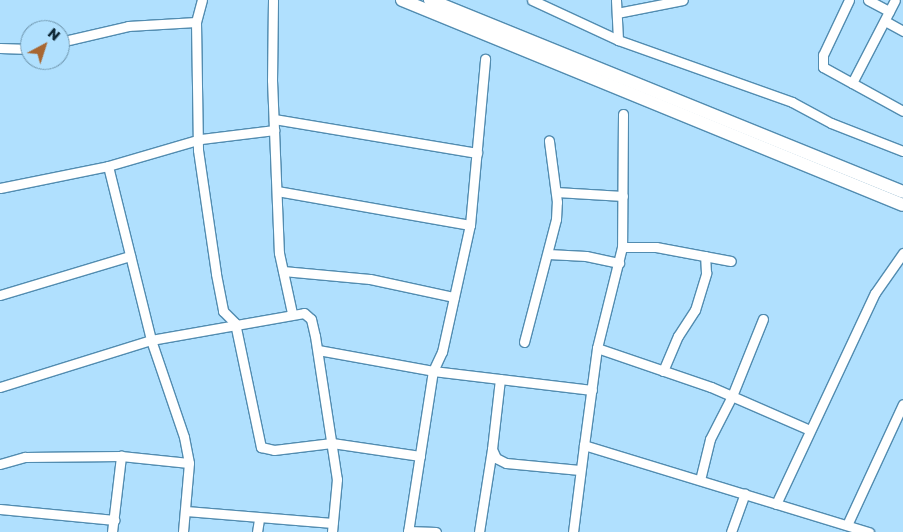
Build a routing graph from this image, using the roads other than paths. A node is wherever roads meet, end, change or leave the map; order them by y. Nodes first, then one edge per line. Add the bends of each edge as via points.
1 (202, 0) edge
2 (273, 0) edge
3 (402, 0) edge
4 (430, 0) edge
5 (532, 0) edge
6 (616, 0) edge
7 (683, 0) edge
8 (849, 0) edge
9 (868, 0) edge
10 (895, 0) edge
11 (890, 11) junction
12 (617, 13) junction
13 (885, 21) junction
14 (196, 22) junction
15 (903, 31) edge
16 (70, 40) edge
17 (618, 40) junction
18 (0, 48) edge
19 (20, 48) edge
20 (485, 59) dead end
21 (852, 83) junction
22 (903, 111) edge
23 (623, 114) dead end
24 (274, 119) junction
25 (274, 130) junction
26 (200, 139) junction
27 (548, 141) dead end
28 (903, 151) edge
29 (477, 153) junction
30 (108, 166) junction
31 (0, 188) edge
32 (277, 191) junction
33 (556, 192) junction
34 (903, 192) edge
35 (623, 196) junction
36 (903, 205) edge
37 (470, 225) junction
38 (622, 246) junction
39 (903, 253) edge
40 (548, 254) junction
41 (130, 256) junction
42 (705, 256) junction
43 (731, 261) dead end
44 (619, 263) junction
45 (283, 271) junction
46 (0, 295) edge
47 (454, 297) junction
48 (292, 313) junction
49 (763, 319) dead end
50 (235, 323) junction
51 (151, 340) junction
52 (524, 342) dead end
53 (597, 348) junction
54 (318, 350) junction
55 (433, 371) junction
56 (663, 371) junction
57 (500, 379) junction
58 (0, 387) edge
59 (592, 390) junction
60 (732, 396) junction
61 (903, 404) edge
62 (810, 430) junction
63 (332, 443) junction
64 (584, 445) junction
65 (492, 449) junction
66 (121, 456) junction
67 (420, 456) junction
68 (189, 463) junction
69 (0, 464) edge
70 (580, 470) junction
71 (700, 480) junction
72 (745, 493) junction
73 (776, 504) junction
74 (0, 509) edge
75 (186, 511) junction
76 (259, 519) junction
77 (114, 520) junction
78 (847, 525) junction
79 (332, 528) edge
80 (408, 531) edge
81 (112, 532) edge
82 (183, 532) edge
83 (257, 532) edge
84 (436, 532) edge
85 (479, 532) edge
86 (573, 532) edge
87 (731, 532) edge
88 (869, 532) edge

1 - 14 street
2 - 24 street
3 - 36 highway
4 - 34 highway
5 - 17 street
6 - 12 street
7 - 12 street
8 - 21 street via 822,62 823,67
9 - 11 street
10 - 11 street
11 - 13 street
12 - 17 street
13 - 15 street
13 - 21 street
14 - 16 street via 128,26
14 - 26 street
17 - 28 street via 783,99 831,123
18 - 19 street
20 - 29 street via 480,87
21 - 22 street
23 - 35 street
24 - 25 street
24 - 29 street
25 - 26 street
25 - 32 street
26 - 30 street
26 - 50 street via 198,150 223,311
27 - 33 street
29 - 37 street
30 - 31 street
30 - 41 street
32 - 37 street
32 - 45 street
33 - 35 street
33 - 40 street via 556,219
35 - 38 street
37 - 47 street
38 - 42 street via 656,247
38 - 44 street
39 - 62 street via 875,293
40 - 44 street via 586,256
40 - 52 street via 534,294
41 - 46 street
41 - 51 street
42 - 43 street
42 - 56 street via 706,273 694,310
44 - 53 street
45 - 47 street via 370,279
45 - 48 street
47 - 55 street via 442,352
48 - 50 street
48 - 54 street via 304,313 311,319
49 - 60 street
50 - 51 street
50 - 63 street via 261,447 274,450
51 - 58 street
51 - 68 street via 184,437
53 - 56 street
53 - 59 street
54 - 55 street
54 - 63 street
55 - 57 street
55 - 67 street
56 - 60 street
57 - 59 street
57 - 65 street
59 - 64 street
60 - 62 street
60 - 71 street via 710,439
61 - 78 street
62 - 73 street
63 - 67 street
63 - 79 street via 337,479
64 - 70 street
64 - 71 street
65 - 70 street via 496,458 506,463
65 - 85 street
66 - 68 street
66 - 69 street via 25,457
66 - 77 street
67 - 80 street
68 - 75 street
70 - 86 street
71 - 72 street
72 - 73 street
72 - 87 street
73 - 78 street
74 - 77 street
75 - 76 street
75 - 82 street
76 - 79 street
76 - 83 street
77 - 81 street
78 - 88 street
80 - 84 street

